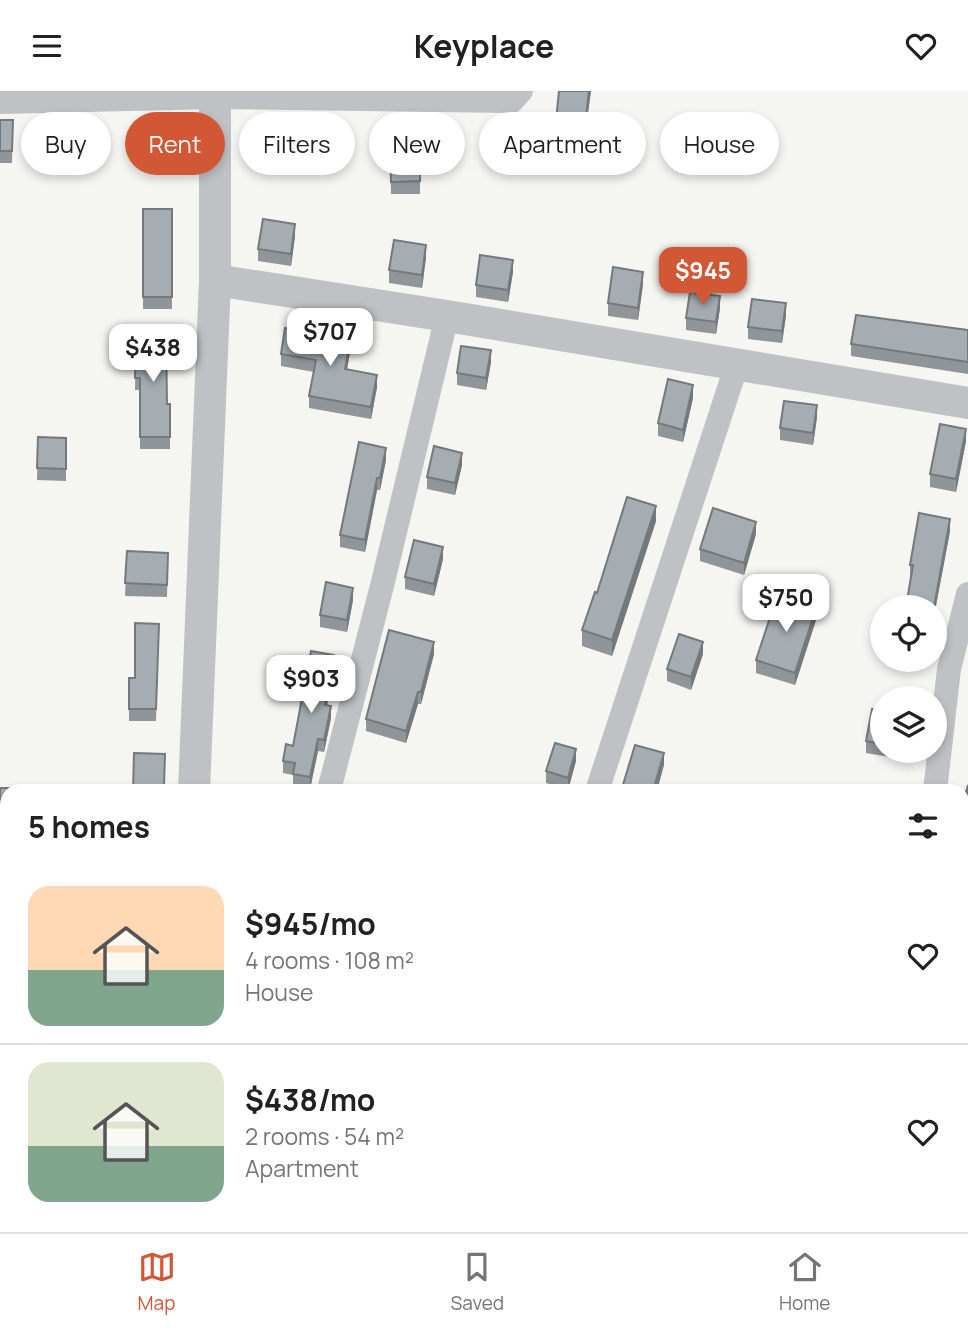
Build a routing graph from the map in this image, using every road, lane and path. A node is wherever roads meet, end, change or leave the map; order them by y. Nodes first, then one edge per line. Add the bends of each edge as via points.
1 (521, 91) edge
2 (215, 94) edge
3 (0, 101) edge
4 (215, 280) junction
5 (447, 316) junction
6 (737, 363) junction
7 (968, 403) edge
8 (968, 594) edge
9 (194, 784) edge
10 (331, 784) edge
11 (599, 784) edge
12 (936, 784) edge

1 - 2 street via 512,101
2 - 3 street
2 - 4 street
4 - 5 street
4 - 9 street
5 - 6 street
5 - 10 street
6 - 7 street
6 - 11 street
8 - 12 street via 949,670

